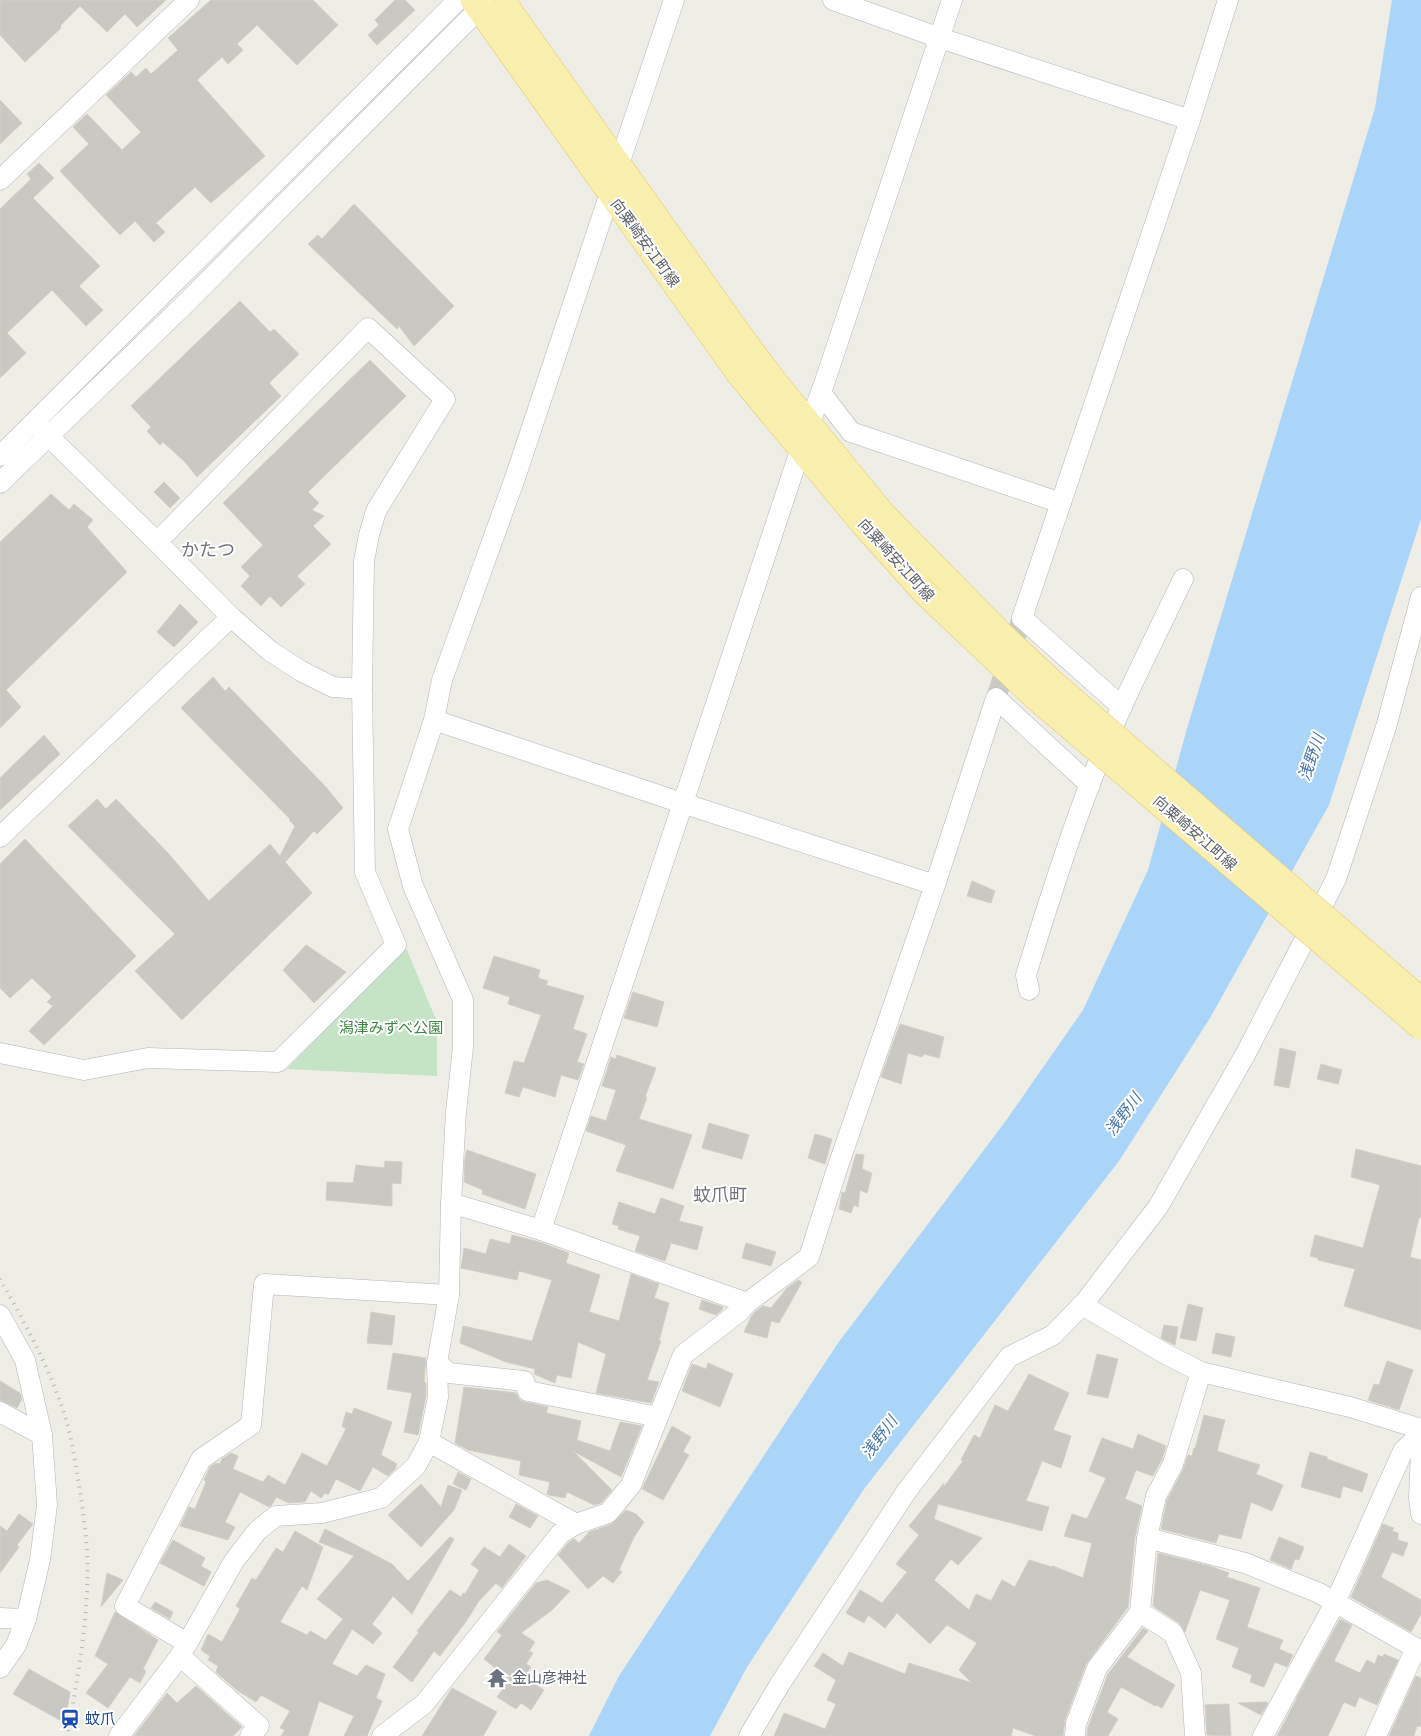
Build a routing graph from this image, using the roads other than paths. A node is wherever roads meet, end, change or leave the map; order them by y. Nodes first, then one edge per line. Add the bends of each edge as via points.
1 (189, 0) edge
2 (502, 0) edge
3 (674, 0) edge
4 (833, 0) edge
5 (952, 0) edge
6 (1228, 0) edge
7 (475, 2) edge
8 (940, 38) junction
9 (1190, 120) junction
10 (619, 164) junction
11 (0, 180) edge
12 (610, 193) junction
13 (821, 393) junction
14 (34, 423) junction
15 (809, 423) junction
16 (49, 437) junction
17 (801, 448) junction
18 (0, 456) edge
19 (0, 483) edge
20 (1061, 503) junction
21 (157, 542) junction
22 (1183, 579) dead end
23 (1421, 597) edge
24 (231, 617) junction
25 (362, 689) junction
26 (1043, 689) junction
27 (1122, 707) junction
28 (434, 720) junction
29 (1090, 785) junction
30 (682, 803) junction
31 (0, 838) edge
32 (935, 885) junction
33 (1029, 990) dead end
34 (1421, 1000) edge
35 (1421, 1027) edge
36 (0, 1053) edge
37 (451, 1203) junction
38 (541, 1230) junction
39 (449, 1295) junction
40 (747, 1302) junction
41 (1082, 1305) junction
42 (0, 1315) edge
43 (437, 1363) junction
44 (1201, 1372) junction
45 (0, 1412) edge
46 (658, 1417) junction
47 (1421, 1429) edge
48 (1421, 1434) edge
49 (42, 1435) junction
50 (429, 1442) junction
51 (1421, 1450) edge
52 (1421, 1514) edge
53 (576, 1524) junction
54 (1147, 1538) junction
55 (1335, 1602) junction
56 (1140, 1612) junction
57 (0, 1618) edge
58 (26, 1619) junction
59 (184, 1649) junction
60 (1418, 1649) edge
61 (0, 1668) edge
62 (260, 1733) edge
63 (119, 1736) edge
64 (382, 1736) edge
65 (750, 1736) edge
66 (1074, 1736) edge
67 (1195, 1736) edge
68 (1263, 1736) edge
69 (1376, 1736) edge

1 - 11 street
2 - 10 main road, 向粟崎安江町線
3 - 10 street
4 - 8 street
5 - 8 street
6 - 9 street
7 - 12 main road, 向粟崎安江町線
7 - 14 street
7 - 16 street via 182,307
8 - 9 street
8 - 13 street
9 - 20 street
10 - 15 main road, 向粟崎安江町線 via 739,334
12 - 17 main road, 向粟崎安江町線 via 739,374
12 - 28 street via 515,478 442,680
13 - 15 street
13 - 20 street via 851,432
14 - 16 street
14 - 18 street
15 - 17 street
15 - 26 main road, 向粟崎安江町線 via 882,513 993,627
16 - 19 street
16 - 21 street
17 - 26 main road, 向粟崎安江町線 via 924,592
17 - 30 street
20 - 27 street via 1022,618
21 - 24 street
21 - 25 street via 368,328 445,399 376,511 369,535 364,561
22 - 27 street
23 - 41 street via 1386,727 1336,879 1245,1055 1158,1206
24 - 25 street via 270,651 301,671 333,688
24 - 31 street
25 - 36 street via 365,872 396,945 278,1062 148,1058 84,1070
26 - 34 main road, 向粟崎安江町線, bridge
26 - 35 main road, 向粟崎安江町線, bridge
27 - 29 street
28 - 30 street
28 - 37 street via 398,829 413,886 463,1000 463,1047
29 - 32 street via 996,698
29 - 33 street via 1026,975
30 - 32 street
30 - 38 street
32 - 40 street via 809,1257
37 - 38 street
37 - 39 street
38 - 40 street
39 - 43 street
39 - 59 street via 264,1284 251,1425 201,1459 126,1606
40 - 46 street via 739,1312 683,1355
41 - 44 street
41 - 65 street via 1053,1336 1009,1356 906,1492 780,1684
42 - 49 street via 25,1360
43 - 46 street via 449,1373 524,1381 528,1391
43 - 50 street via 438,1397
44 - 47 street via 1350,1407
44 - 54 street via 1173,1464 1156,1496
45 - 49 street
46 - 53 street via 631,1485 608,1513
48 - 55 street via 1404,1451
49 - 58 street via 46,1505 40,1560
50 - 53 street
50 - 59 street via 416,1466 382,1498 322,1513 276,1516 258,1530 234,1561
51 - 52 street
53 - 64 street via 560,1534 424,1704
54 - 55 street via 1245,1563 1319,1592
54 - 56 street
55 - 60 street
55 - 68 street
56 - 66 street via 1097,1668
56 - 67 street via 1172,1633 1192,1673
57 - 58 street
58 - 61 street via 16,1645
59 - 62 street
59 - 63 street
60 - 69 street

